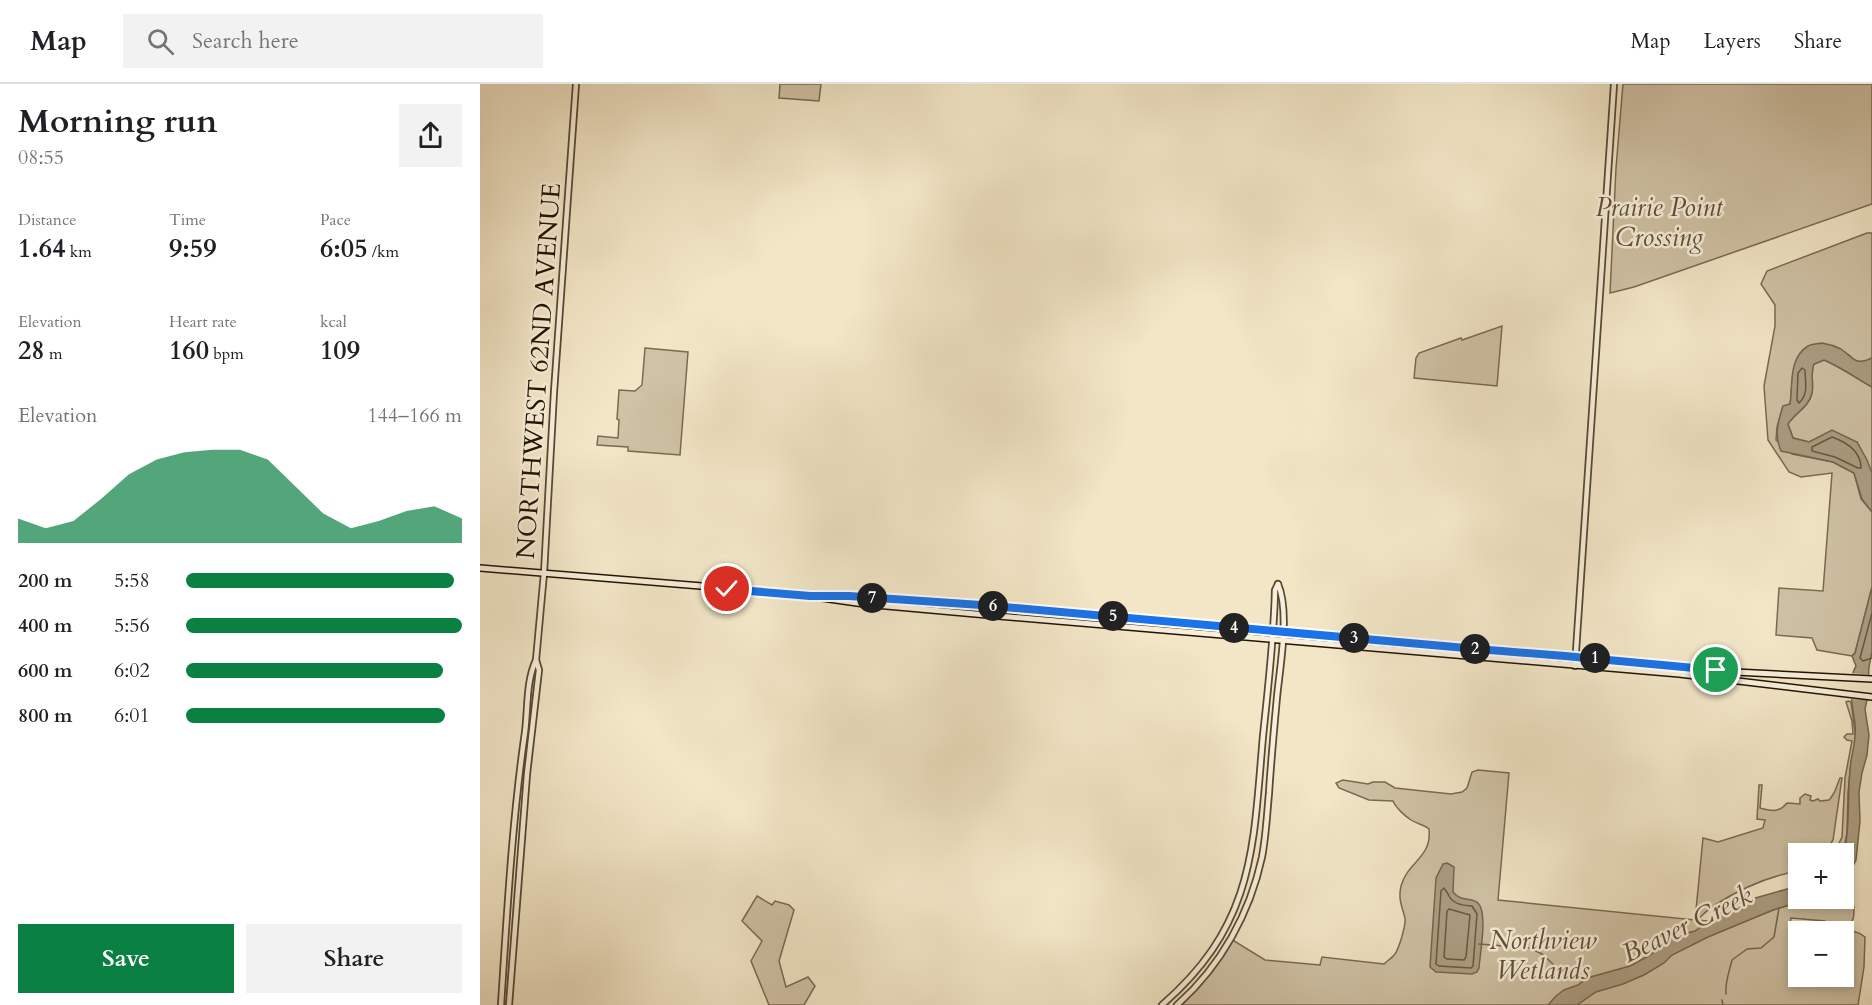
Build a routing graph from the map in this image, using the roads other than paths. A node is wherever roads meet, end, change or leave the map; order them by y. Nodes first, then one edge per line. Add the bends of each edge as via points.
1 (576, 84) edge
2 (1614, 84) edge
3 (480, 567) edge
4 (544, 573) junction
5 (810, 596) junction
6 (1273, 631) junction
7 (1282, 632) junction
8 (1272, 640) junction
9 (1282, 641) junction
10 (1576, 657) junction
11 (536, 660) junction
12 (1575, 666) junction
13 (1872, 679) edge
14 (1872, 697) edge
15 (501, 1005) edge
16 (509, 1005) edge
17 (1162, 1005) edge
18 (1177, 1005) edge

1 - 4 street, NORTHWEST 62ND AVENUE
2 - 10 street
3 - 4 main road
4 - 5 main road
4 - 11 street, NORTHWEST 62ND AVENUE
5 - 6 main road via 981,605
5 - 8 main road
6 - 7 main road
6 - 7 street via 1278,584 1282,593
6 - 8 street
7 - 9 street
7 - 10 main road
8 - 9 main road
8 - 17 street via 1254,840 1246,879 1213,950
9 - 12 main road
9 - 18 street via 1266,831 1256,879 1235,932 1221,955
10 - 12 street
10 - 13 main road via 1758,674
11 - 15 street, NORTHWEST 62ND AVENUE via 531,671 518,778
11 - 16 street, NORTHWEST 62ND AVENUE via 539,670
12 - 14 main road via 1694,675

